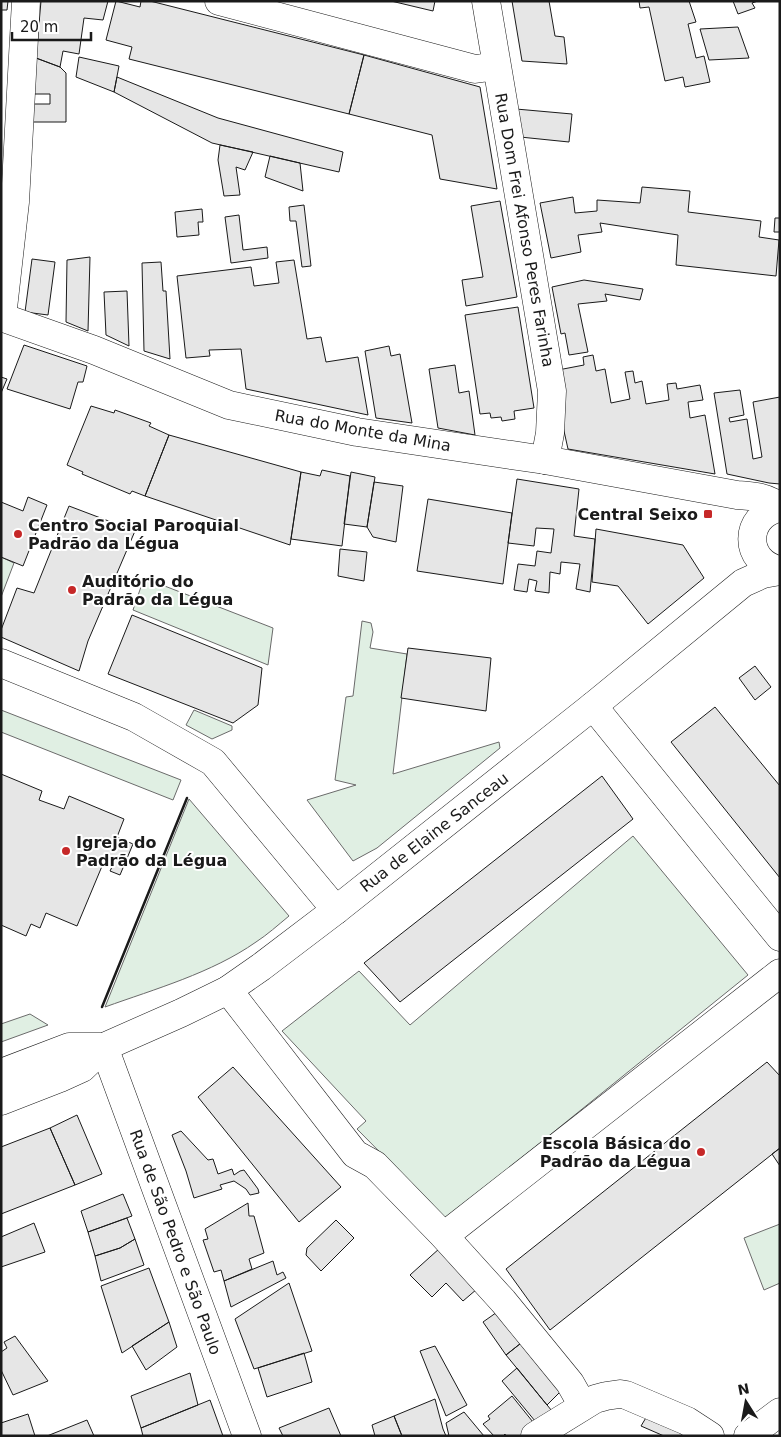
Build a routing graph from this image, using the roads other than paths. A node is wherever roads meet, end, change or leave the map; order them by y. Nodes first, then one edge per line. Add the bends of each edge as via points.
1 (26, 1) edge
2 (219, 1) edge
3 (486, 1) edge
4 (497, 66) junction
5 (1, 317) edge
6 (545, 460) junction
7 (737, 495) junction
8 (780, 507) edge
9 (752, 539) junction
10 (780, 571) edge
11 (744, 583) junction
12 (1, 663) edge
13 (593, 706) junction
14 (336, 910) junction
15 (780, 937) edge
16 (780, 974) edge
17 (228, 990) junction
18 (104, 1047) junction
19 (1, 1073) edge
20 (1, 1101) edge
21 (444, 1236) junction
22 (583, 1406) junction
23 (780, 1412) edge
24 (247, 1436) edge
25 (536, 1436) edge
26 (710, 1436) edge
27 (748, 1436) edge

1 - 5 street via 15,202
2 - 4 street via 475,69
3 - 4 street, Rua Dom Frei Afonso Peres Farinha
4 - 6 street, Rua Dom Frei Afonso Peres Farinha via 552,391
5 - 6 street, Rua do Monte da Mina via 94,350 229,405 357,432
6 - 7 street, Rua do Monte da Mina
7 - 8 street, Rua do Monte da Mina via 762,498
7 - 9 street
8 - 9 street via 762,515
9 - 10 street via 756,555 771,569
9 - 11 street via 751,564
10 - 11 street, Rua de Elaine Sanceau via 763,574
11 - 13 street, Rua de Elaine Sanceau
12 - 14 street via 134,717 213,762
13 - 14 street, Rua de Elaine Sanceau
13 - 15 street
14 - 17 street, Rua de Elaine Sanceau
16 - 21 street
17 - 18 street, Rua de Elaine Sanceau
17 - 21 street via 355,1154 375,1166
18 - 19 street, Rua de Elaine Sanceau via 69,1047
18 - 20 street, Rua de Elaine Sanceau via 82,1068
18 - 24 street, Rua de São Pedro e São Paulo
21 - 22 street via 503,1301 570,1383
22 - 25 street
22 - 26 street via 606,1396 626,1395 687,1420
23 - 27 street

